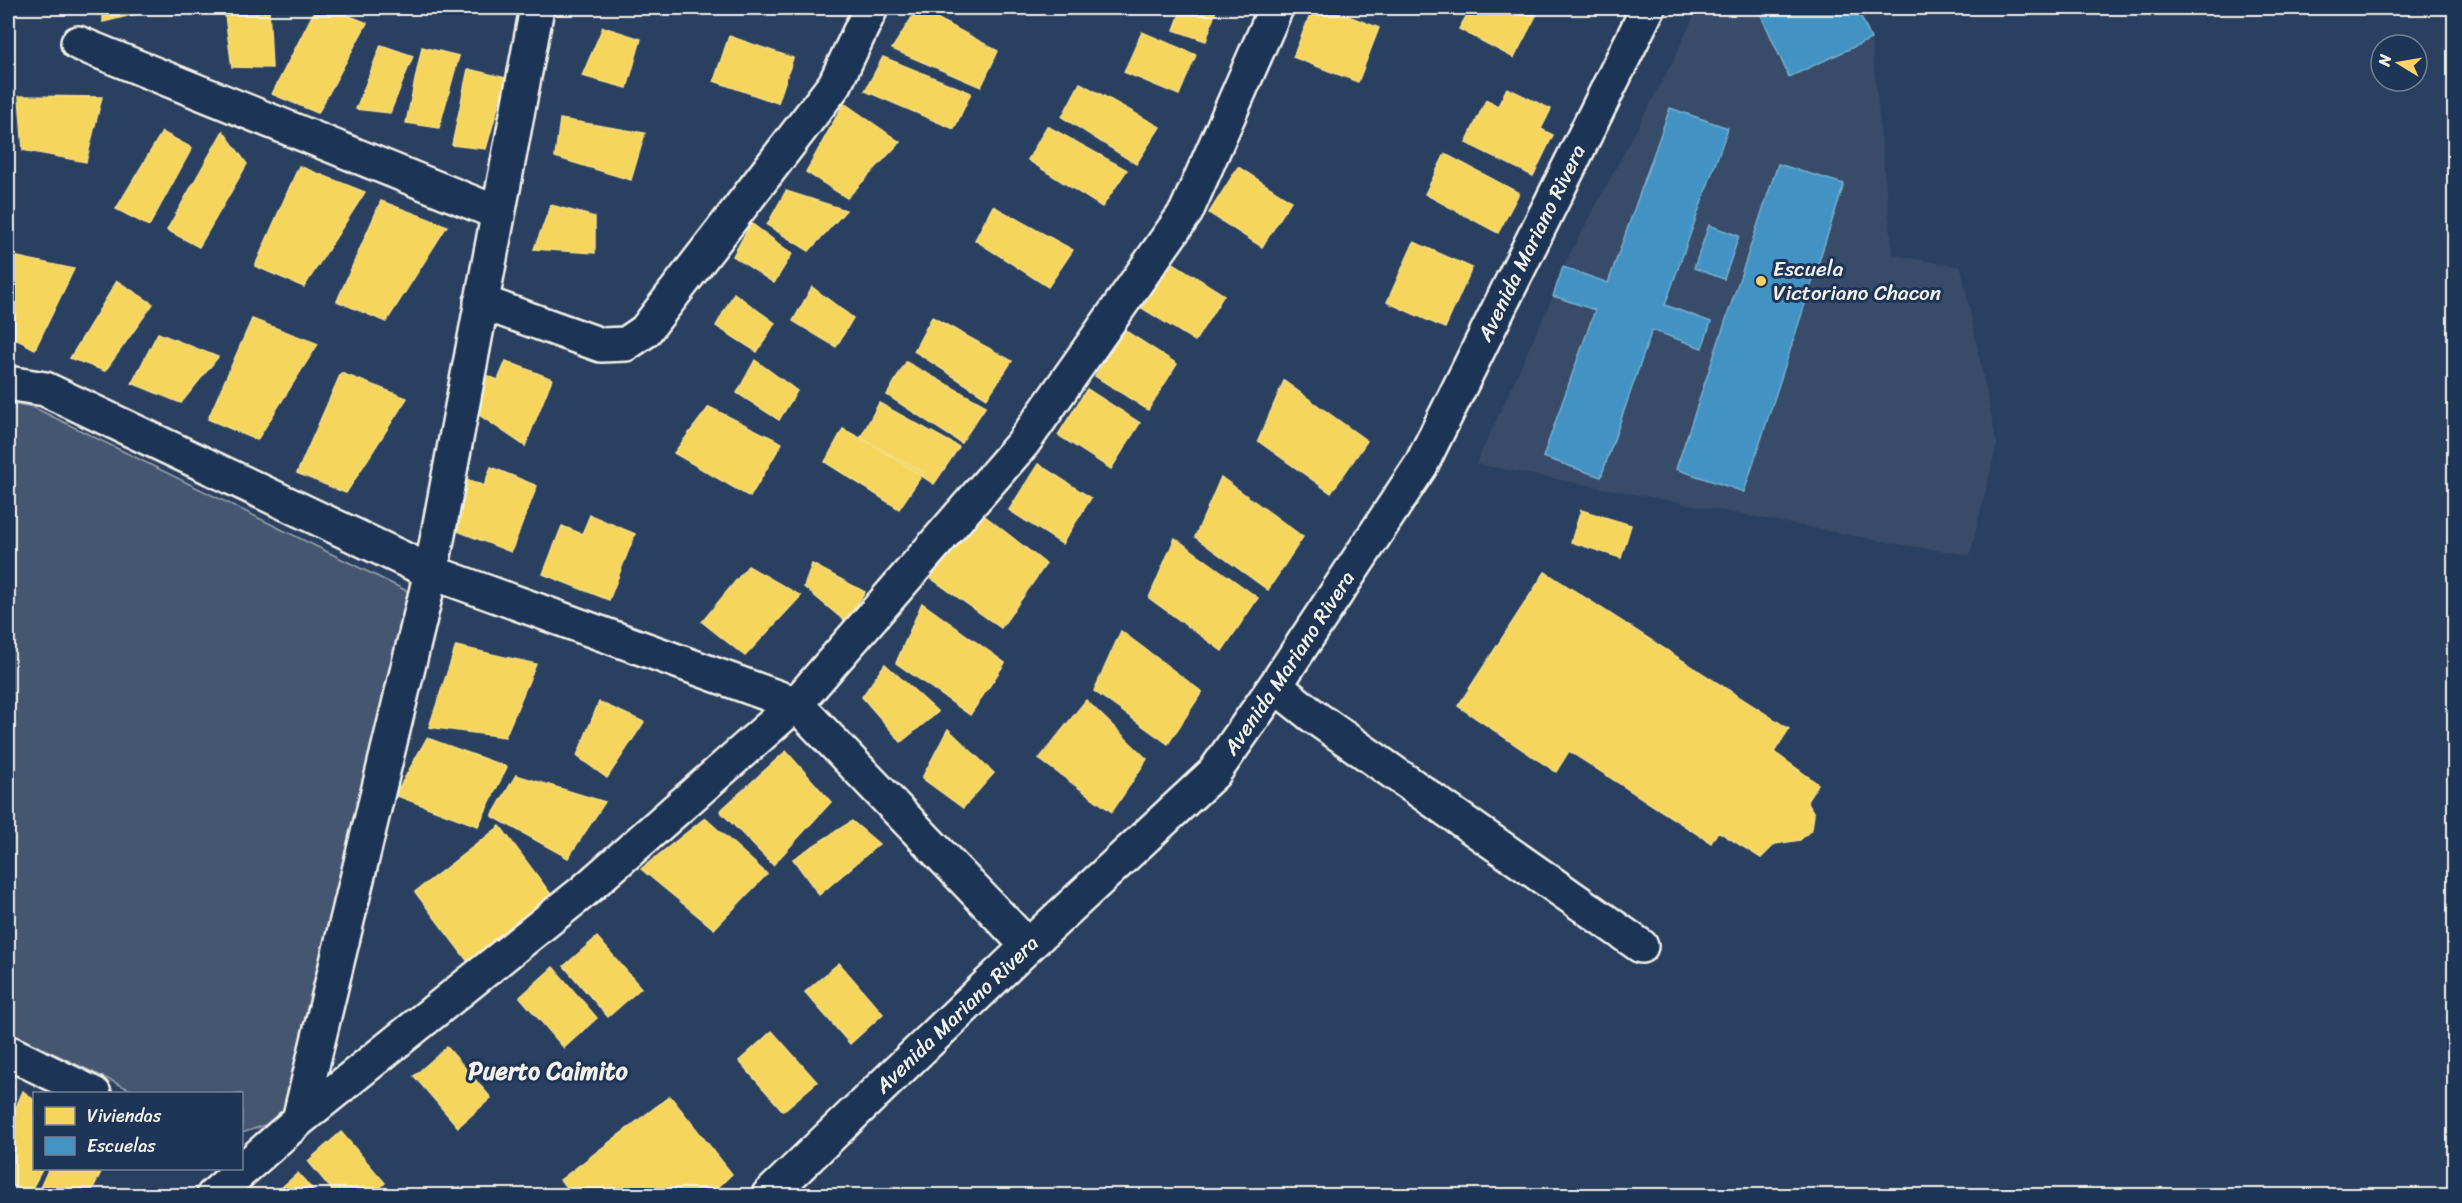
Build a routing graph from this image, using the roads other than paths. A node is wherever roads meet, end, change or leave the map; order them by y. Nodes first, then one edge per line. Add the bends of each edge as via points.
1 (537, 8) edge
2 (871, 8) edge
3 (1276, 8) edge
4 (1641, 10) edge
5 (78, 43) dead end
6 (498, 213) junction
7 (481, 302) junction
8 (8, 383) edge
9 (430, 572) junction
10 (1275, 686) junction
11 (796, 704) junction
12 (1028, 946) junction
13 (1641, 946) dead end
14 (8, 1052) edge
15 (90, 1092) edge
16 (299, 1120) junction
17 (244, 1165) edge
18 (239, 1170) edge
19 (213, 1196) edge
20 (768, 1196) edge

1 - 6 street
2 - 7 street via 835,84 645,331 626,344 601,345
3 - 11 street via 1186,212 1023,443
4 - 10 street, Avenida Mariano Rivera via 1421,465
5 - 6 street
6 - 7 street
7 - 9 street
8 - 9 street via 45,389
9 - 11 street
9 - 16 street
10 - 12 street, Avenida Mariano Rivera via 1214,773
10 - 13 street
11 - 12 street
11 - 16 street via 584,891
12 - 20 street, Avenida Mariano Rivera
14 - 15 street
16 - 17 street
18 - 19 street

